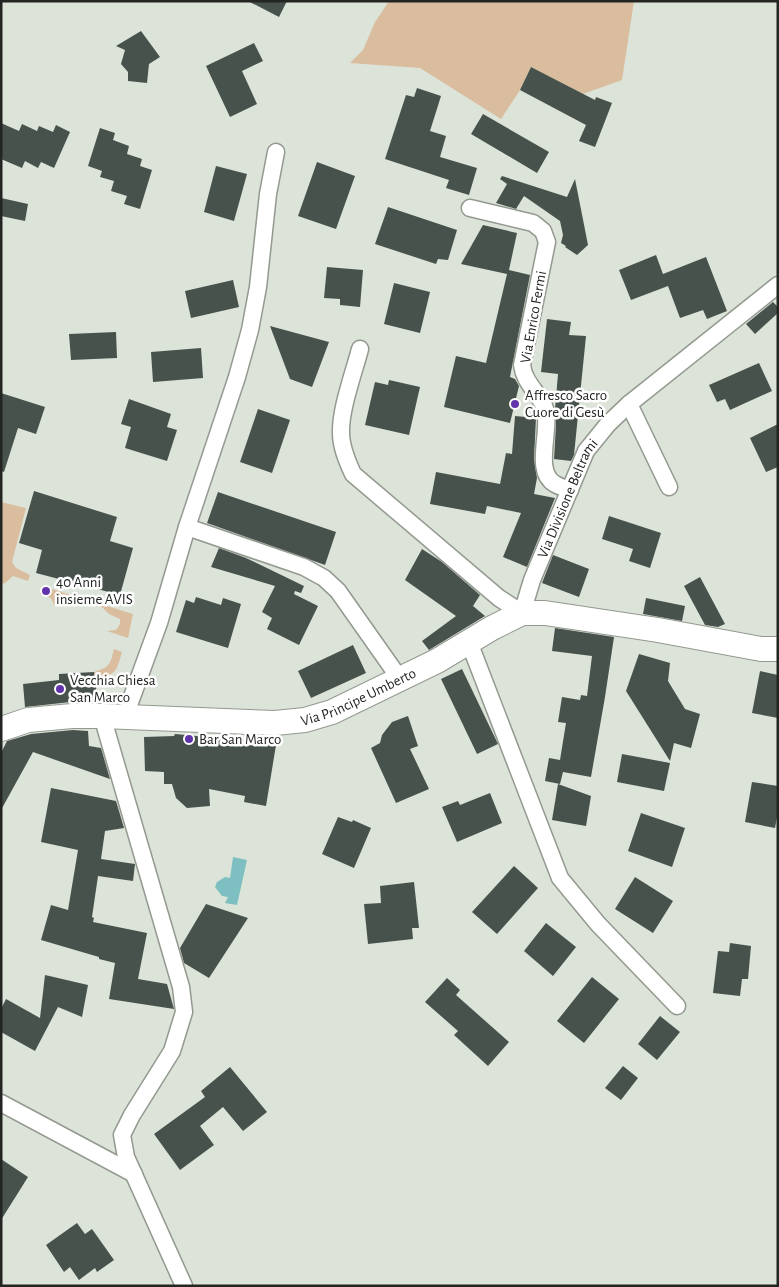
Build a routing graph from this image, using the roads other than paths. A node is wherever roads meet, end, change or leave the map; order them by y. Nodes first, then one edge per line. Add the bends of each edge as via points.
1 (276, 152) dead end
2 (470, 208) dead end
3 (778, 285) edge
4 (360, 349) dead end
5 (629, 404) junction
6 (669, 487) dead end
7 (570, 490) junction
8 (187, 527) junction
9 (522, 613) junction
10 (469, 642) junction
11 (778, 649) edge
12 (400, 680) junction
13 (114, 716) junction
14 (1, 729) edge
15 (677, 1006) dead end
16 (1, 1103) edge
17 (134, 1174) junction
18 (184, 1286) edge

1 - 8 street via 250,330
2 - 7 street, Via Enrico Fermi via 533,223 542,231 546,242 522,365 525,378 546,415 543,467 554,484
3 - 5 street, Via Divisione Beltrami
4 - 9 street via 341,432 353,474 499,598
5 - 6 street
5 - 7 street, Via Divisione Beltrami via 586,451
7 - 9 street, Via Divisione Beltrami via 532,580
8 - 12 street via 304,567 324,578 338,591
8 - 13 street via 159,623
9 - 10 street, Via Principe Umberto
9 - 11 street via 545,613 761,649
10 - 12 street, Via Principe Umberto
10 - 15 street via 560,878 598,924
12 - 13 street, Via Principe Umberto via 332,712 305,720 275,723
13 - 14 street, Via Principe Umberto via 28,720
13 - 17 street via 181,986 184,1012 172,1051 122,1136 126,1157
16 - 17 street
17 - 18 street

